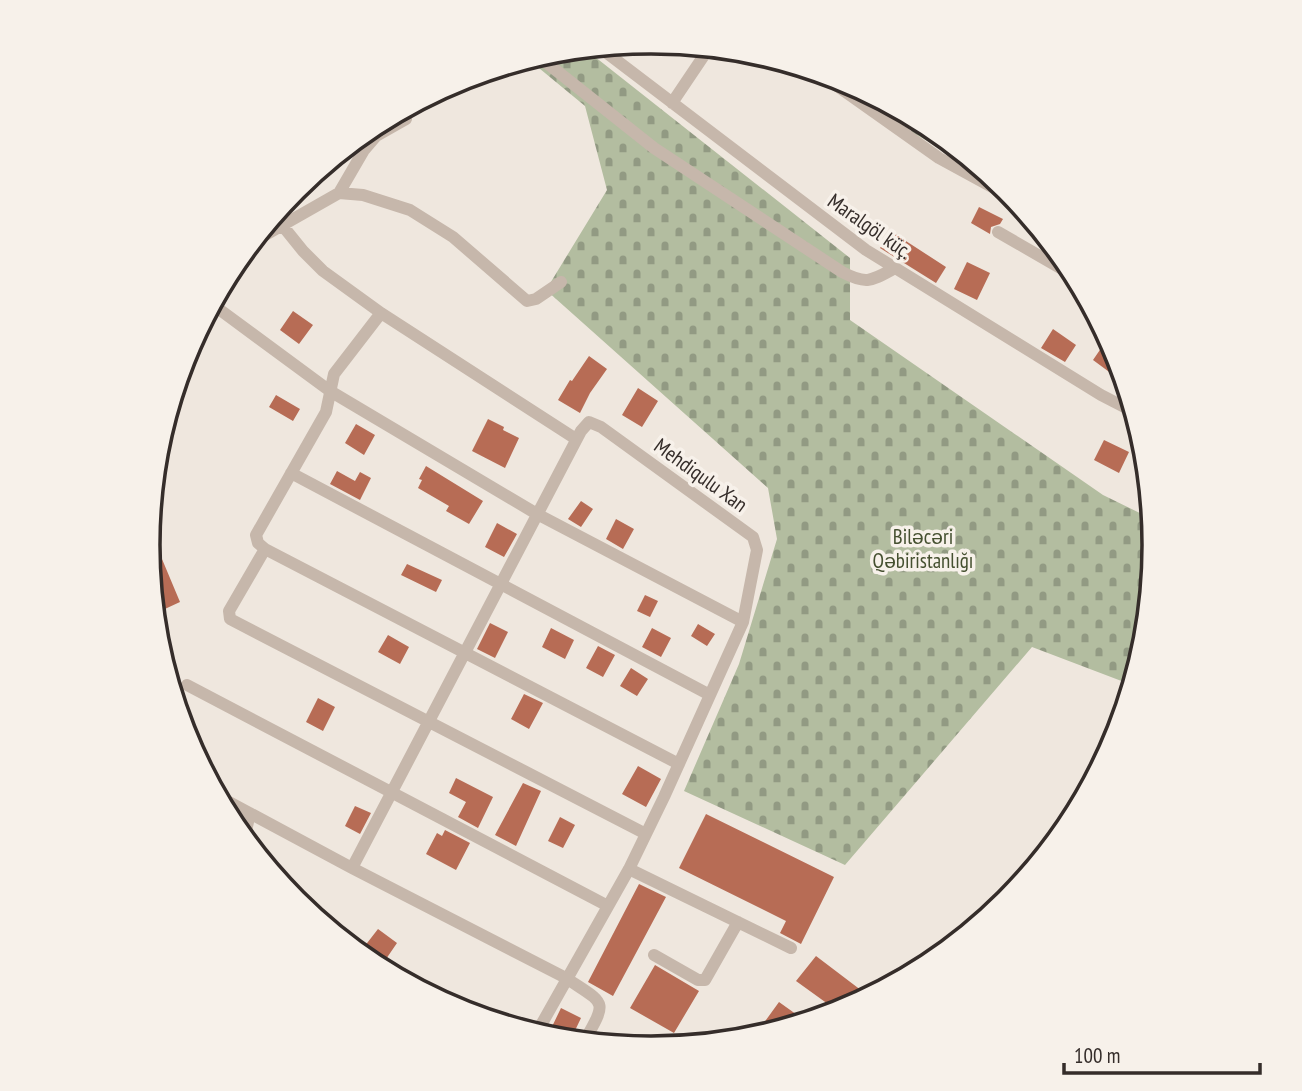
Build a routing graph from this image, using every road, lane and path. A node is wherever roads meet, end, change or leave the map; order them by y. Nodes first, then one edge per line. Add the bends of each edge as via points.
1 (610, 56) edge
2 (703, 57) edge
3 (550, 65) edge
4 (858, 100) edge
5 (672, 103) junction
6 (370, 143) edge
7 (979, 180) edge
8 (339, 193) junction
9 (282, 225) junction
10 (277, 228) edge
11 (998, 232) dead end
12 (1053, 264) edge
13 (895, 268) junction
14 (561, 282) dead end
15 (220, 310) edge
16 (381, 313) junction
17 (330, 391) junction
18 (1122, 406) edge
19 (576, 439) junction
20 (291, 473) junction
21 (537, 514) junction
22 (265, 549) junction
23 (500, 584) junction
24 (743, 622) junction
25 (464, 653) junction
26 (187, 685) dead end
27 (710, 695) junction
28 (429, 721) junction
29 (679, 764) junction
30 (392, 791) junction
31 (235, 805) edge
32 (250, 813) junction
33 (247, 825) edge
34 (646, 834) junction
35 (352, 868) junction
36 (629, 869) junction
37 (608, 906) junction
38 (738, 922) junction
39 (791, 948) dead end
40 (654, 956) dead end
41 (566, 978) junction
42 (541, 1024) edge
43 (589, 1033) edge

1 - 5 street, Maralgöl küç.
2 - 5 street
3 - 13 street via 654,148 842,272 861,282
4 - 7 street via 939,158
5 - 13 street, Maralgöl küç.
6 - 8 street
8 - 9 street
8 - 14 street via 363,195 410,210 453,237 527,301
9 - 10 street
9 - 16 street via 323,271
11 - 12 street
13 - 18 street, Maralgöl küç.
15 - 17 street
16 - 17 street via 334,374
16 - 19 street
17 - 20 street via 326,412
17 - 21 street
19 - 21 street
19 - 24 street, Mehdiqulu Xan via 589,422 601,427 752,537 758,550
20 - 22 street via 256,535
20 - 23 street
21 - 23 street
21 - 24 street
22 - 25 street
22 - 28 street via 229,611 230,619
23 - 25 street
23 - 27 street
24 - 27 street, Mehdiqulu Xan
25 - 28 street
25 - 29 street
26 - 30 street
27 - 29 street, Mehdiqulu Xan
28 - 30 street
28 - 34 street
29 - 34 street, Mehdiqulu Xan
30 - 35 street
30 - 37 street
31 - 32 street
32 - 33 street
32 - 35 street
34 - 36 street, Mehdiqulu Xan
35 - 41 street
36 - 37 street, Mehdiqulu Xan
36 - 38 street
37 - 41 street, Mehdiqulu Xan
38 - 39 street
38 - 40 street via 705,981
41 - 42 street, Mehdiqulu Xan
41 - 43 street via 601,1006

